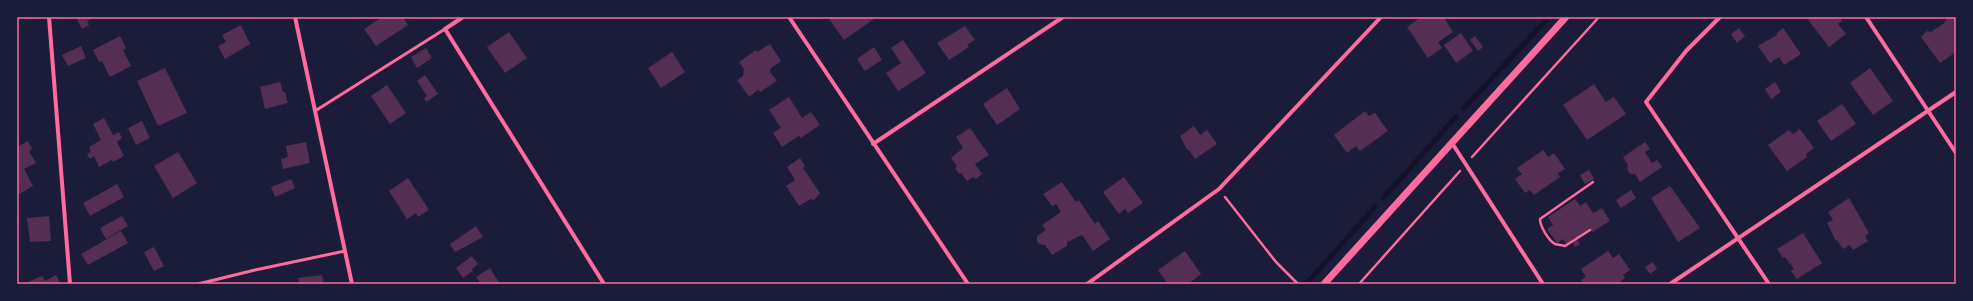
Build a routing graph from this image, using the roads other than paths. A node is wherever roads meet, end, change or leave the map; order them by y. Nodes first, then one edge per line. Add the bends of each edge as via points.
1 (49, 17) edge
2 (295, 17) edge
3 (463, 17) edge
4 (789, 17) edge
5 (1063, 17) edge
6 (1381, 17) edge
7 (1566, 17) edge
8 (1720, 17) edge
9 (1866, 17) edge
10 (444, 29) junction
11 (1956, 92) edge
12 (1928, 109) junction
13 (315, 111) junction
14 (1452, 142) junction
15 (873, 144) junction
16 (1956, 153) edge
17 (1738, 237) junction
18 (345, 251) junction
19 (70, 284) edge
20 (198, 284) edge
21 (352, 284) edge
22 (604, 284) edge
23 (968, 284) edge
24 (1087, 284) edge
25 (1324, 284) edge
26 (1542, 284) edge
27 (1670, 284) edge
28 (1769, 284) edge

1 - 19 street
2 - 13 street
3 - 10 street
4 - 15 street
5 - 15 street
6 - 24 street via 1219,189
7 - 14 street
8 - 17 street via 1686,51 1646,102
9 - 12 street
10 - 13 lane
10 - 22 street
11 - 12 street
12 - 16 street
12 - 17 street
13 - 18 street
14 - 25 street
14 - 26 street
15 - 23 street
17 - 27 street
17 - 28 street
18 - 20 lane
18 - 21 street

